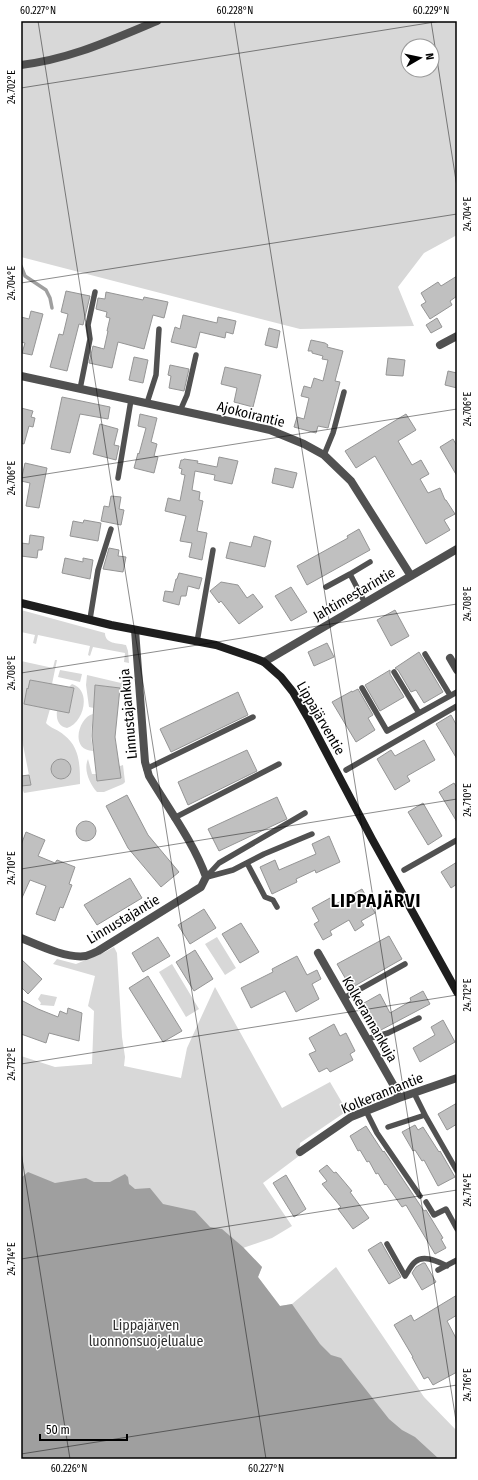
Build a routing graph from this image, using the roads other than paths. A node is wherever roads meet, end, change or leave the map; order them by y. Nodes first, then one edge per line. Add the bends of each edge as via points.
1 (157, 21) edge
2 (21, 64) edge
3 (95, 292) dead end
4 (159, 329) dead end
5 (457, 336) edge
6 (440, 345) dead end
7 (196, 356) dead end
8 (21, 376) edge
9 (80, 389) junction
10 (344, 392) dead end
11 (131, 400) junction
12 (147, 403) junction
13 (180, 411) junction
14 (324, 455) junction
15 (118, 478) dead end
16 (111, 529) dead end
17 (457, 549) edge
18 (213, 550) dead end
19 (370, 562) dead end
20 (350, 574) junction
21 (411, 576) junction
22 (326, 587) dead end
23 (365, 603) junction
24 (21, 604) edge
25 (90, 619) junction
26 (136, 630) junction
27 (197, 642) junction
28 (425, 654) dead end
29 (450, 658) dead end
30 (264, 662) junction
31 (457, 670) edge
32 (394, 672) dead end
33 (362, 688) dead end
34 (457, 692) edge
35 (450, 696) junction
36 (457, 706) edge
37 (419, 713) junction
38 (253, 717) dead end
39 (279, 764) dead end
40 (146, 769) junction
41 (346, 770) dead end
42 (305, 813) dead end
43 (174, 818) junction
44 (312, 834) dead end
45 (457, 840) edge
46 (247, 863) junction
47 (404, 870) dead end
48 (206, 877) junction
49 (277, 907) dead end
50 (21, 938) edge
51 (318, 953) dead end
52 (405, 964) dead end
53 (457, 992) edge
54 (344, 998) junction
55 (419, 1018) dead end
56 (367, 1039) junction
57 (457, 1078) edge
58 (414, 1093) junction
59 (399, 1098) junction
60 (366, 1111) junction
61 (425, 1115) junction
62 (388, 1127) dead end
63 (300, 1152) dead end
64 (457, 1171) edge
65 (420, 1196) dead end
66 (426, 1202) dead end
67 (457, 1229) edge
68 (387, 1244) dead end
69 (457, 1260) edge
70 (447, 1266) junction
71 (438, 1270) dead end

1 - 2 street via 74,54 43,62
3 - 9 lane via 88,325 90,339
4 - 12 lane via 156,375
5 - 6 street
7 - 13 lane via 187,395
8 - 9 street, Ajokoirantie
9 - 11 street, Ajokoirantie
10 - 14 lane
11 - 12 street, Ajokoirantie
11 - 15 lane
12 - 13 street, Ajokoirantie
13 - 14 street, Ajokoirantie via 270,430
14 - 21 street, Ajokoirantie via 351,481
16 - 25 lane via 98,570
17 - 21 street, Jahtimestarintie
18 - 27 lane
19 - 20 lane
20 - 22 lane
20 - 23 lane
21 - 23 street, Jahtimestarintie
23 - 30 street, Jahtimestarintie
24 - 25 main road, Lippajärventie
25 - 26 main road, Lippajärventie
26 - 27 main road, Lippajärventie
26 - 40 street, Linnustajankuja
27 - 30 main road, Lippajärventie via 216,645
28 - 35 lane
29 - 31 street
30 - 53 main road, Lippajärventie via 281,677 292,692
32 - 37 lane
33 - 37 lane via 386,731
34 - 35 lane
35 - 37 lane
36 - 41 lane
38 - 40 lane
39 - 43 lane
40 - 43 street, Linnustajankuja
42 - 48 lane via 219,863
43 - 48 street, Linnustajankuja via 199,859
44 - 46 lane
45 - 47 lane
46 - 48 lane via 230,872
46 - 49 lane via 265,897 273,900
48 - 50 street, Linnustajantie via 201,887 98,952 86,956 61,953
51 - 54 street, Kolkerannankuja
52 - 54 lane
54 - 56 street, Kolkerannankuja
55 - 56 lane via 388,1034
56 - 59 street, Kolkerannankuja
57 - 58 street, Kolkerannantie
58 - 59 street, Kolkerannantie
58 - 61 lane
59 - 60 street, Kolkerannantie
60 - 63 street, Kolkerannantie via 351,1117
60 - 65 lane
61 - 62 lane
61 - 64 lane
66 - 67 lane via 434,1215 446,1209
68 - 70 lane via 405,1276 415,1262 422,1259
69 - 70 lane
70 - 71 lane

